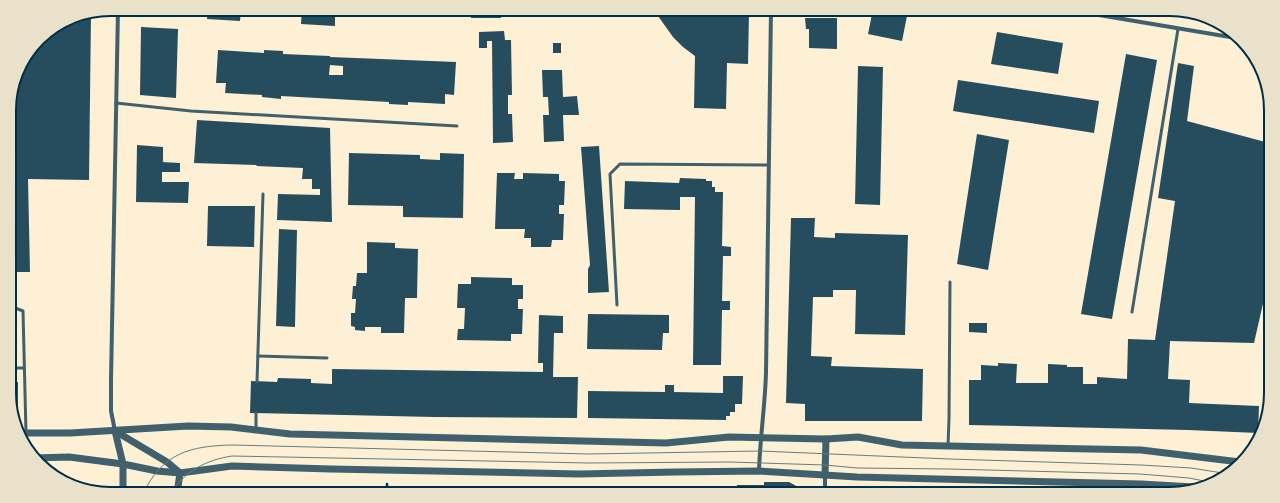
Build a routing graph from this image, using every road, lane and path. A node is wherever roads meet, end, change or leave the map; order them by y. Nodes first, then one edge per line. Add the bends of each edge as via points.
1 (118, 16) edge
2 (772, 16) edge
3 (1103, 16) edge
4 (1178, 29) junction
5 (1229, 37) edge
6 (116, 103) junction
7 (457, 126) dead end
8 (769, 165) junction
9 (262, 194) dead end
10 (950, 282) dead end
11 (617, 305) dead end
12 (16, 308) edge
13 (1132, 312) dead end
14 (258, 356) junction
15 (327, 358) dead end
16 (16, 368) edge
17 (24, 368) junction
18 (257, 382) dead end
19 (256, 413) dead end
20 (24, 430) edge
21 (115, 431) junction
22 (256, 431) junction
23 (26, 433) edge
24 (760, 438) junction
25 (826, 438) junction
26 (948, 446) junction
27 (42, 458) edge
28 (1234, 461) edge
29 (123, 464) junction
30 (759, 471) junction
31 (180, 473) junction
32 (825, 475) junction
33 (1181, 486) edge
34 (123, 487) edge
35 (178, 487) edge
36 (825, 487) edge

1 - 6 street
2 - 8 street
3 - 4 street
4 - 5 street
4 - 13 lane
6 - 7 lane via 191,111
6 - 21 street via 111,396
8 - 11 lane via 620,164 610,174
8 - 24 street via 766,373
9 - 14 lane
10 - 26 lane
12 - 17 lane via 23,311
14 - 15 lane
14 - 18 lane
16 - 17 lane
17 - 20 lane
19 - 22 lane
21 - 22 street via 182,426 231,427
21 - 23 street
21 - 29 street
21 - 31 street via 167,462
22 - 24 street via 290,434 666,442 729,437
24 - 25 street
24 - 30 street
25 - 26 street via 858,437 902,445
25 - 32 street
26 - 28 street via 1141,450
27 - 29 street via 69,457
29 - 31 street
29 - 34 street
30 - 31 street via 579,474 232,466
30 - 32 street
31 - 35 street
32 - 33 street
32 - 36 street

